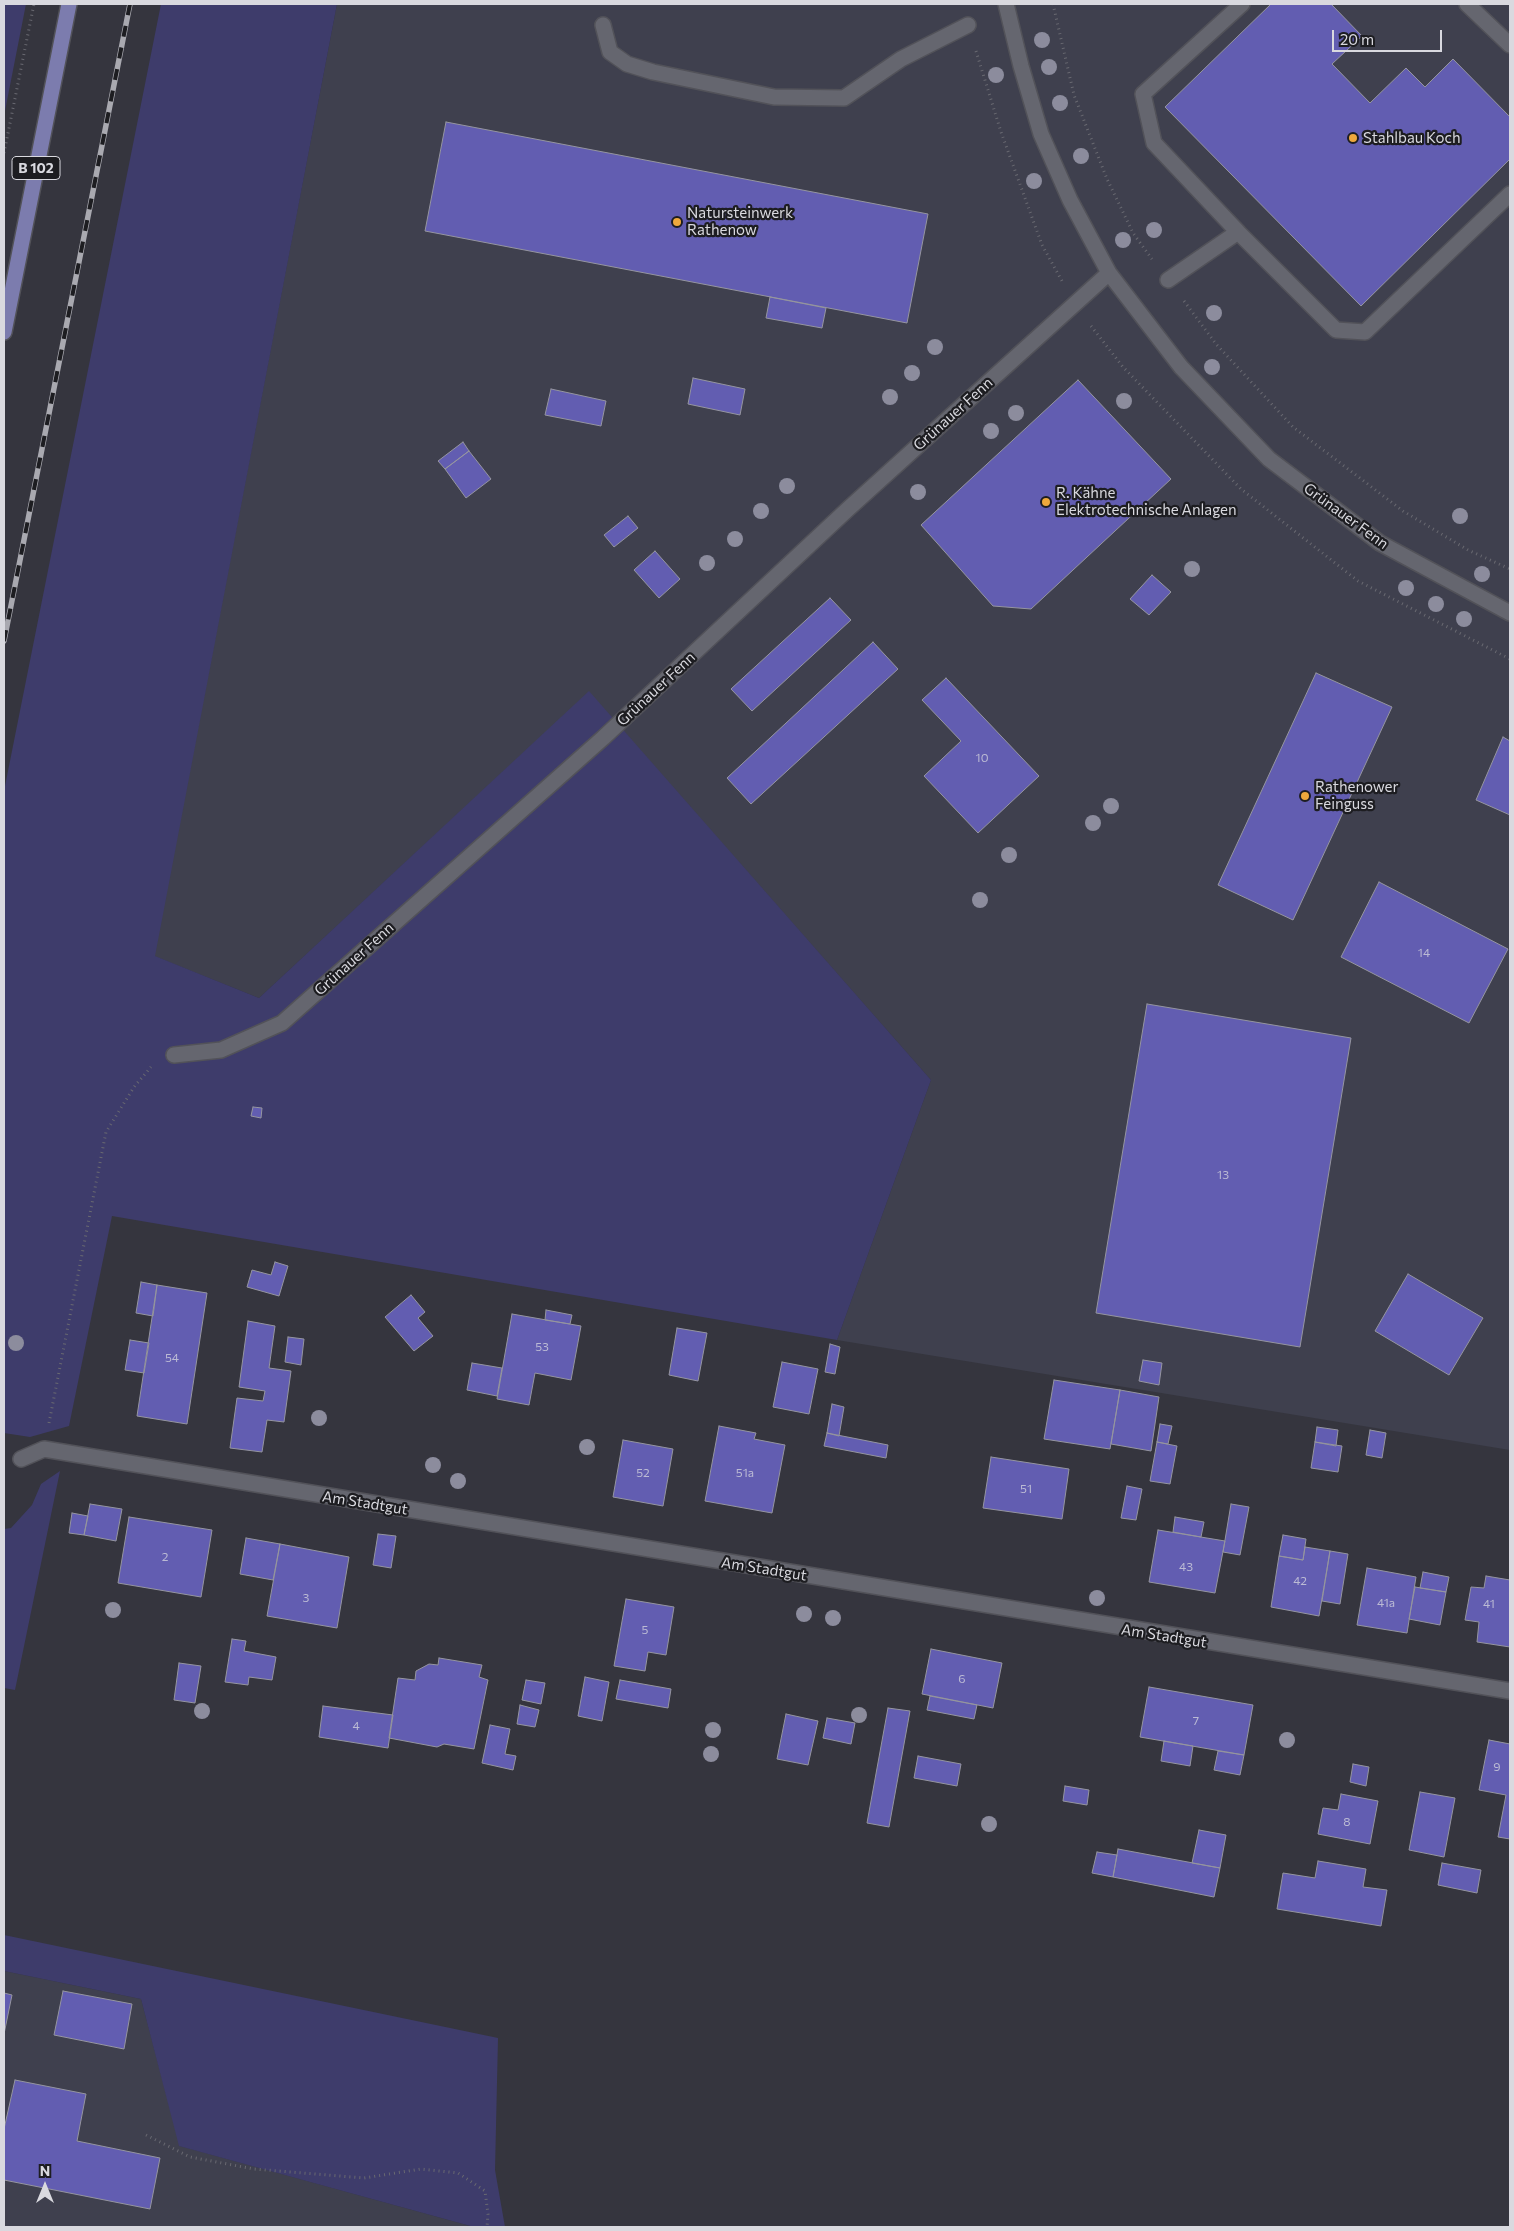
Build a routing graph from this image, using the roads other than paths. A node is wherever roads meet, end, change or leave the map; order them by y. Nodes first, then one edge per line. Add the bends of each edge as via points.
1 (69, 4) edge
2 (1006, 4) edge
3 (1242, 4) edge
4 (1466, 4) edge
5 (603, 24) dead end
6 (968, 25) dead end
7 (1510, 45) edge
8 (1510, 194) edge
9 (1238, 232) junction
10 (1110, 273) junction
11 (1168, 280) road end
12 (4, 332) edge
13 (1510, 613) edge
14 (174, 1055) road end
15 (21, 1459) dead end
16 (1510, 1691) edge

1 - 12 main road, B 102
2 - 10 street, Grünauer Fenn via 1041,134 1070,200
3 - 9 street via 1143,94 1154,143
4 - 7 street
5 - 6 street via 610,52 627,64 774,97 835,98 844,98 901,60
8 - 9 street via 1365,332 1336,330
9 - 11 street
10 - 13 street, Grünauer Fenn via 1181,367 1269,459 1380,543
10 - 14 street, Grünauer Fenn via 602,738 282,1023 220,1050
15 - 16 street, Am Stadtgut via 44,1449

